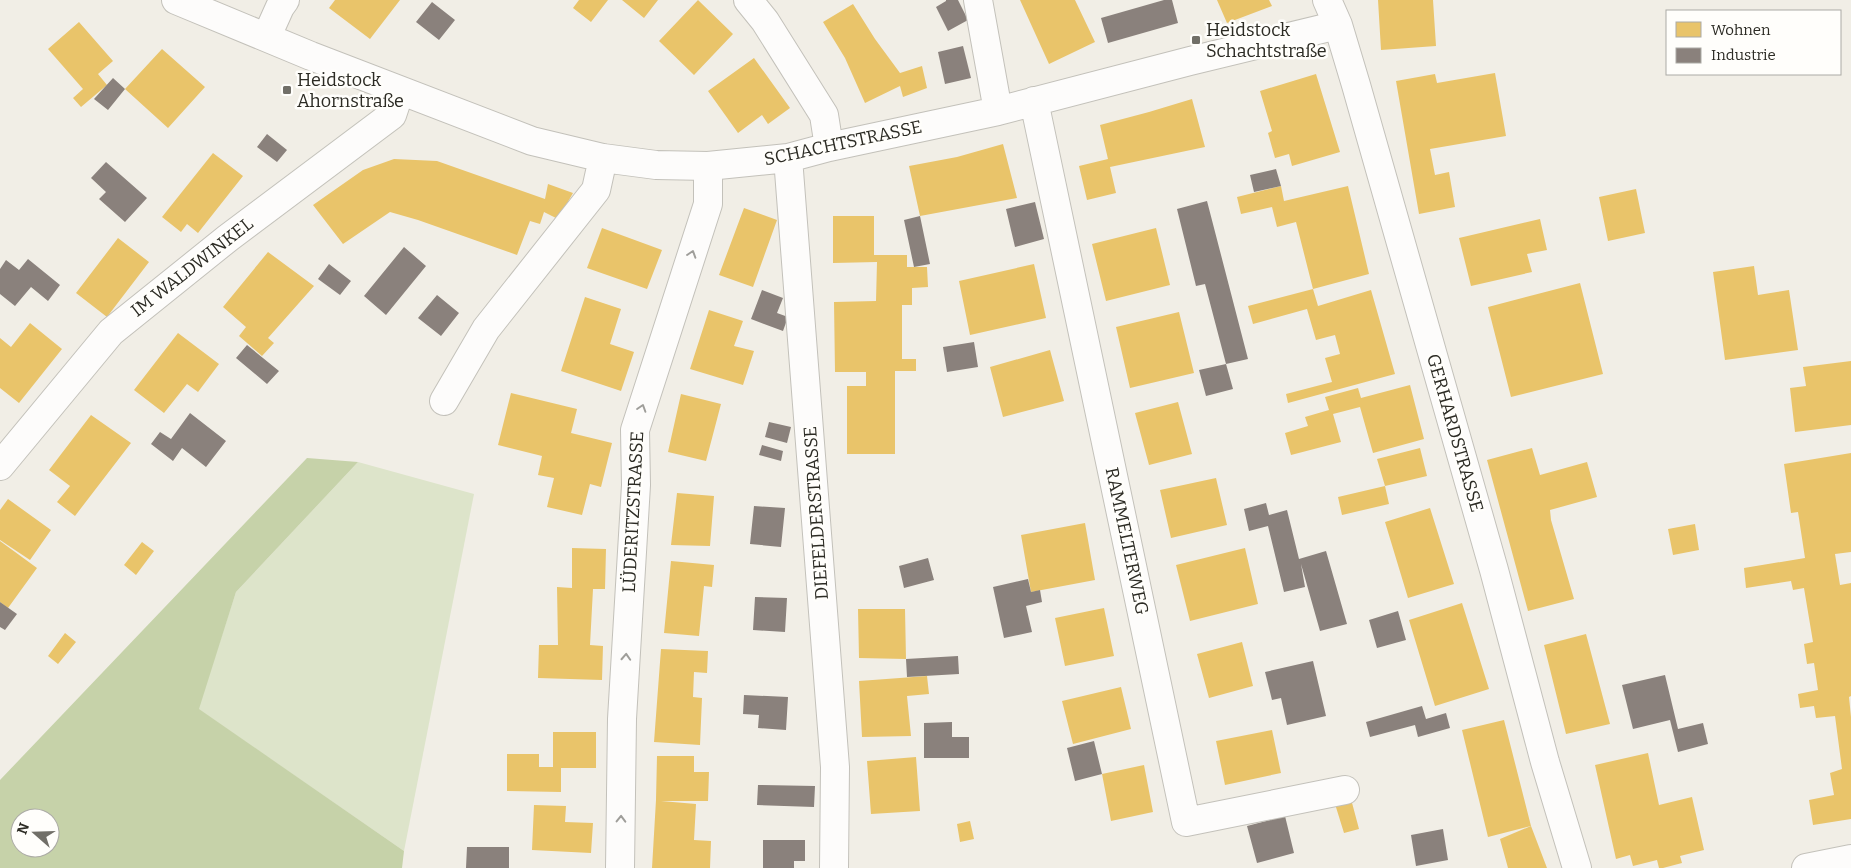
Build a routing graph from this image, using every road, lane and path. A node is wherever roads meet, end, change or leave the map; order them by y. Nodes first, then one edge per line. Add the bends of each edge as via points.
1 (176, 0) edge
2 (285, 0) edge
3 (748, 0) edge
4 (978, 0) edge
5 (1327, 0) edge
6 (1338, 25) junction
7 (267, 36) junction
8 (400, 91) junction
9 (1034, 101) junction
10 (998, 111) junction
11 (829, 147) junction
12 (602, 158) junction
13 (788, 158) junction
14 (708, 166) junction
15 (444, 401) dead end
16 (0, 466) edge
17 (1345, 790) dead end
18 (1851, 859) edge
19 (620, 868) edge
20 (834, 868) edge
21 (1577, 868) edge
22 (1806, 868) edge

1 - 7 street, SCHACHTSTRASSE
2 - 7 street
3 - 11 street via 765,20 824,115
4 - 10 street
5 - 6 street, GERHARDSTRASSE
6 - 9 street, SCHACHTSTRASSE
6 - 21 street, GERHARDSTRASSE via 1494,570 1544,762
7 - 8 street, SCHACHTSTRASSE
8 - 12 street, SCHACHTSTRASSE via 532,141
8 - 16 street, IM WALDWINKEL via 392,116 228,238 111,332
9 - 10 street, SCHACHTSTRASSE
9 - 17 street, RAMMELTERWEG via 1186,822
10 - 11 street, SCHACHTSTRASSE
11 - 13 street, SCHACHTSTRASSE
12 - 14 street, SCHACHTSTRASSE via 656,165
12 - 15 street via 596,190 486,329
13 - 14 street, SCHACHTSTRASSE
13 - 20 street, DIEFELDERSTRASSE via 835,767
19 -> 14 street, LÜDERITZSTRASSE via 622,718 636,485 635,430 708,204
18 - 22 street

